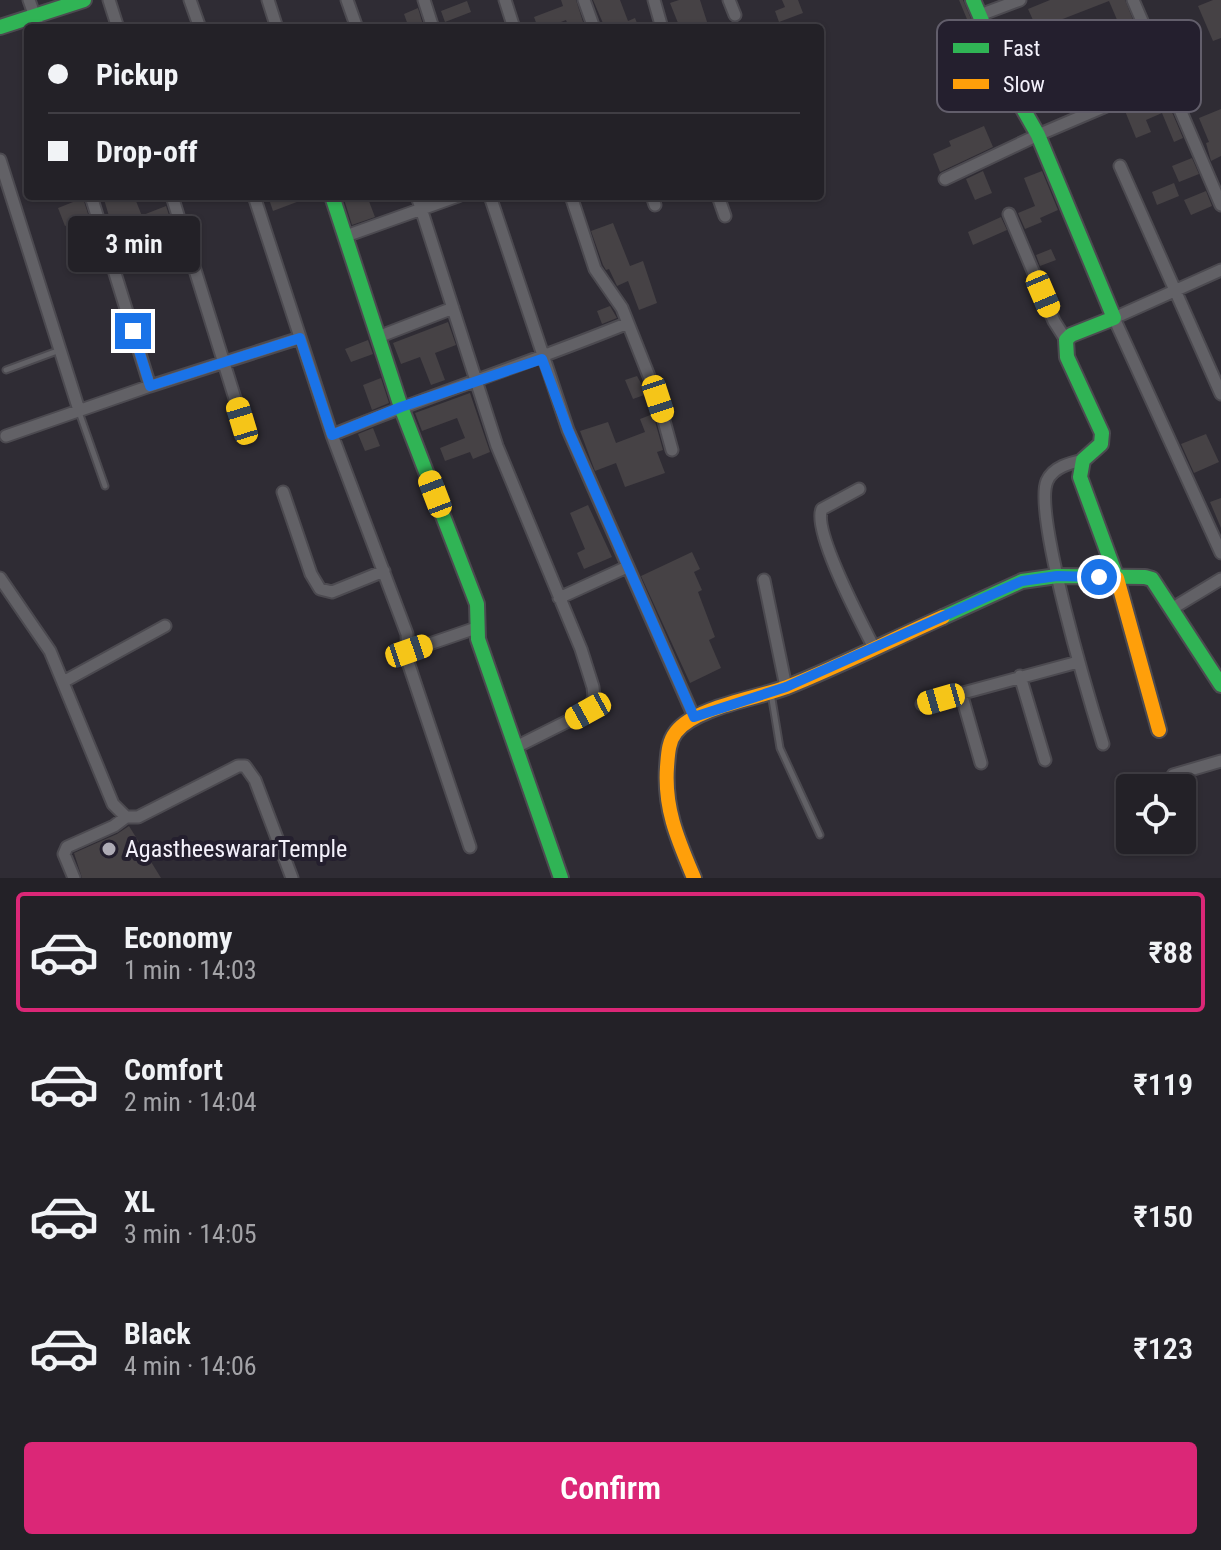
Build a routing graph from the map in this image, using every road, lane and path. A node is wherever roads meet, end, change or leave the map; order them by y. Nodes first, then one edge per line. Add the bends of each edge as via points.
1 (29, 0) edge
2 (84, 0) edge
3 (109, 0) edge
4 (190, 0) edge
5 (268, 0) edge
6 (347, 0) edge
7 (424, 0) edge
8 (505, 0) edge
9 (584, 0) edge
10 (654, 0) edge
11 (729, 0) edge
12 (973, 0) edge
13 (1020, 0) edge
14 (1133, 0) edge
15 (735, 15) dead end
16 (980, 15) junction
17 (982, 20) edge
18 (1142, 20) edge
19 (37, 22) edge
20 (117, 24) edge
21 (199, 24) edge
22 (276, 24) edge
23 (356, 24) edge
24 (432, 24) edge
25 (513, 24) edge
26 (593, 24) edge
27 (661, 24) edge
28 (0, 27) edge
29 (1025, 112) edge
30 (1092, 112) edge
31 (1181, 112) edge
32 (1038, 135) junction
33 (0, 160) edge
34 (1120, 166) dead end
35 (945, 179) dead end
36 (92, 200) edge
37 (173, 200) edge
38 (255, 200) edge
39 (333, 200) edge
40 (418, 200) edge
41 (447, 200) edge
42 (491, 200) edge
43 (572, 200) edge
44 (719, 200) edge
45 (1221, 205) edge
46 (421, 209) junction
47 (1009, 214) dead end
48 (725, 216) dead end
49 (346, 236) junction
50 (1221, 270) edge
51 (1175, 291) junction
52 (453, 308) junction
53 (1114, 318) junction
54 (628, 323) junction
55 (378, 337) junction
56 (300, 338) junction
57 (1066, 340) junction
58 (60, 350) junction
59 (542, 359) junction
60 (225, 363) junction
61 (6, 370) dead end
62 (476, 379) junction
63 (150, 386) junction
64 (1221, 394) edge
65 (401, 407) junction
66 (79, 410) junction
67 (242, 421) dead end
68 (332, 435) junction
69 (6, 436) dead end
70 (672, 450) dead end
71 (1083, 460) junction
72 (105, 486) dead end
73 (859, 489) dead end
74 (283, 492) dead end
75 (1221, 553) edge
76 (627, 567) junction
77 (384, 571) junction
78 (1057, 576) junction
79 (1117, 577) junction
80 (0, 578) edge
81 (1221, 579) edge
82 (764, 580) dead end
83 (559, 598) junction
84 (1173, 608) junction
85 (165, 626) dead end
86 (476, 628) junction
87 (873, 646) junction
88 (409, 651) junction
89 (1078, 662) junction
90 (1020, 676) junction
91 (63, 682) junction
92 (1221, 685) edge
93 (786, 687) junction
94 (771, 692) junction
95 (961, 693) junction
96 (922, 704) dead end
97 (694, 717) junction
98 (1159, 730) dead end
99 (1103, 744) dead end
100 (516, 747) junction
101 (1045, 760) dead end
102 (1221, 761) edge
103 (981, 763) dead end
104 (1176, 774) edge
105 (126, 817) junction
106 (820, 835) dead end
107 (470, 847) dead end
108 (74, 878) edge
109 (292, 878) edge
110 (561, 878) edge
111 (694, 878) edge

1 - 19 street
2 - 19 street
3 - 20 street
4 - 21 street
5 - 22 street
6 - 23 street
7 - 24 street
8 - 25 street
9 - 26 street
10 - 27 street
11 - 15 street
12 - 16 street
13 - 16 street
14 - 18 street
16 - 17 street
19 - 28 street
29 - 32 street
30 - 32 street
31 - 45 street
32 - 35 street
32 - 53 street
33 - 58 street
34 - 51 street
36 - 63 street
37 - 60 street
38 - 56 street
39 - 49 street
40 - 46 street
41 - 46 street
42 - 59 street
43 - 54 street via 595,269
44 - 48 street
46 - 49 street
46 - 52 street
47 - 57 street
49 - 55 street
50 - 51 street
51 - 53 street
51 - 64 street
52 - 55 street
52 - 62 street
53 - 57 street
53 - 75 street
54 - 59 street
54 - 70 street
55 - 65 street
56 - 60 street
56 - 68 street
57 - 71 street via 1067,357 1102,433 1101,444
58 - 61 lane
58 - 66 street
59 - 62 street
59 - 76 street
60 - 63 street
60 - 67 street
62 - 65 street
62 - 83 street via 497,446
63 - 66 street
65 - 68 street
65 - 86 street via 477,604
66 - 69 street
66 - 72 lane
68 - 77 street
71 - 78 street via 1063,466 1047,482 1045,503
71 - 79 street via 1080,477
73 - 87 street via 822,509 820,522
74 - 77 street via 320,589 332,592
76 - 83 street
76 - 97 street
77 - 88 street
78 - 79 street
78 - 87 street via 1022,581
78 - 89 street
79 - 84 street via 1152,579
79 - 98 street
80 - 91 street via 50,651
81 - 84 street
82 - 93 street
83 - 100 street via 593,687 592,705
84 - 92 street
85 - 91 street
86 - 88 street
86 - 100 street
87 - 93 street
88 - 107 street via 408,662
89 - 90 street
89 - 99 street
90 - 95 street
90 - 101 street
91 - 105 street via 113,804
93 - 94 street
94 - 97 street
94 - 106 lane via 780,748
95 - 96 street
95 - 103 street
97 - 111 street via 674,734 665,794
100 - 110 street
102 - 104 street
105 - 108 street via 67,847 64,854
105 - 109 street via 138,817 245,766

